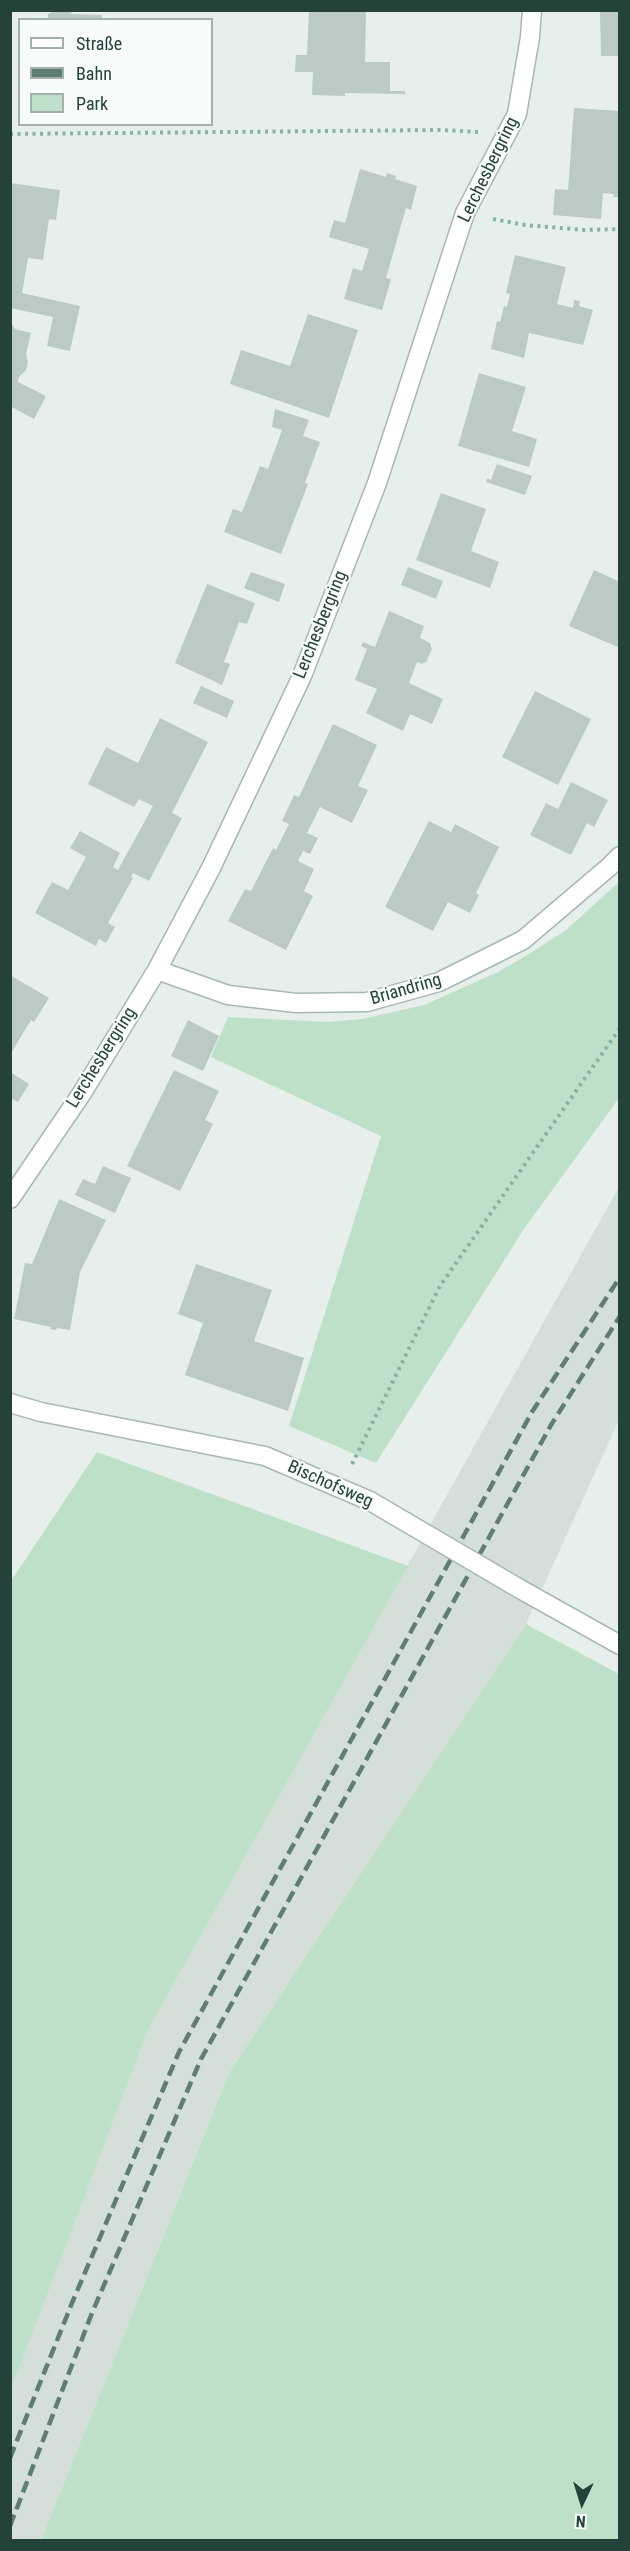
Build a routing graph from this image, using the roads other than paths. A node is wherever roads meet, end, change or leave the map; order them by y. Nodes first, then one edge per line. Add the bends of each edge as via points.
1 (532, 10) edge
2 (620, 856) edge
3 (157, 970) junction
4 (10, 1199) edge
5 (10, 1403) edge
6 (620, 1645) edge

1 - 3 street, Lerchesbergring via 517,114 465,213 377,483 302,676 211,868
2 - 3 street, Briandring via 523,940 439,982 367,1002 296,1004 228,994
3 - 4 street, Lerchesbergring via 82,1093
5 - 6 street, Bischofsweg, bridge via 265,1456 370,1501

